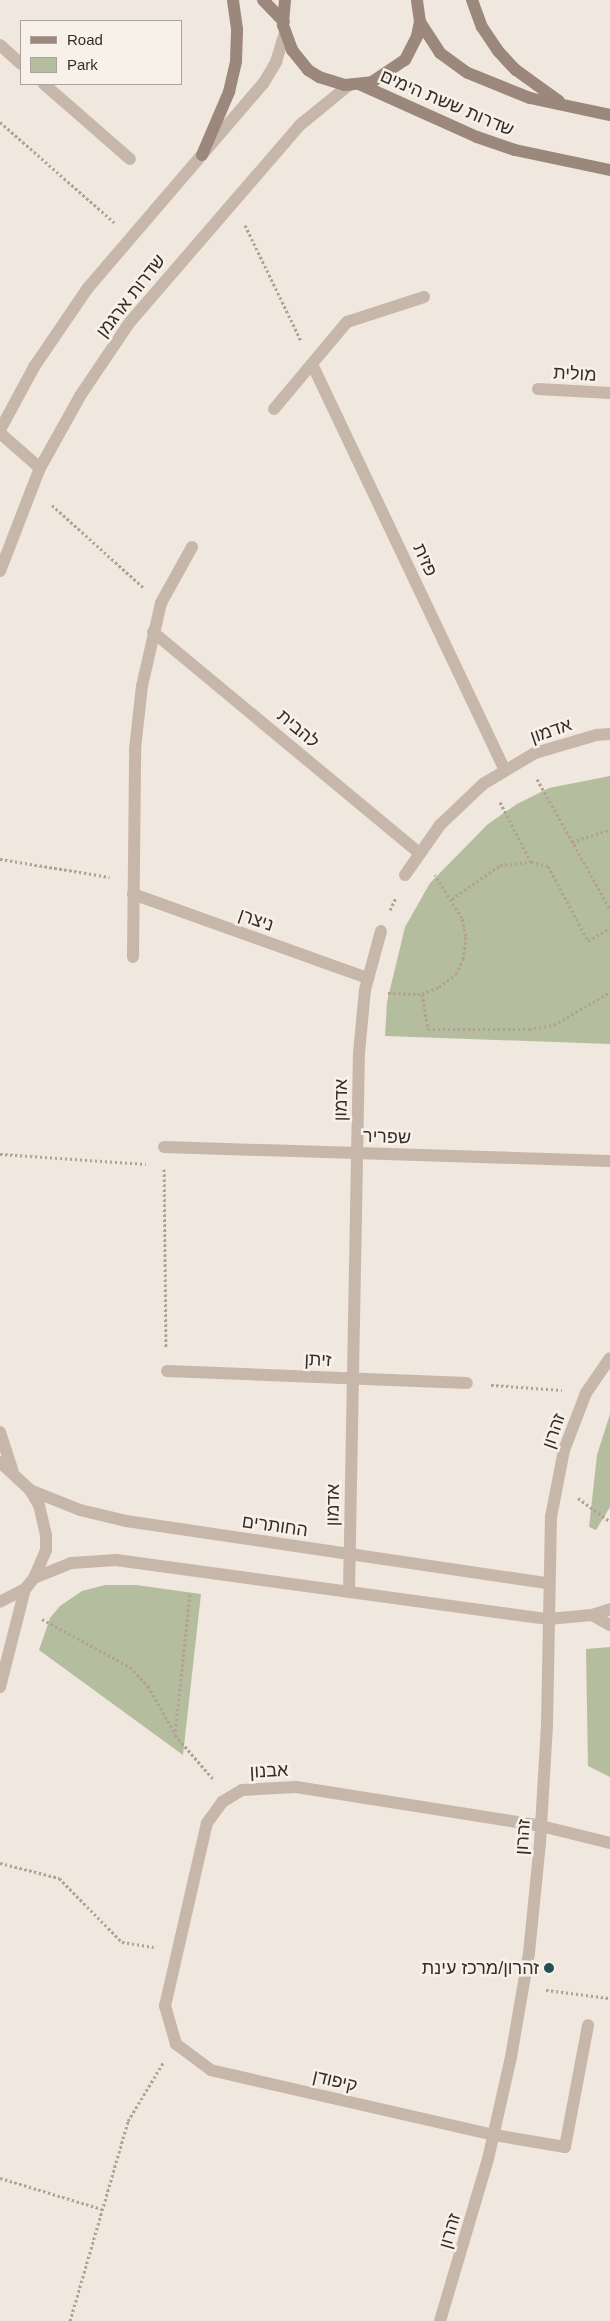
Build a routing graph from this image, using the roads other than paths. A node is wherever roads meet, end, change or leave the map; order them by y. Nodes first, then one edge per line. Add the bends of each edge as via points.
1 (233, 0) edge
2 (263, 0) edge
3 (285, 0) edge
4 (472, 0) edge
5 (418, 1) edge
6 (420, 22) junction
7 (284, 27) junction
8 (0, 45) edge
9 (20, 63) edge
10 (45, 85) edge
11 (354, 85) junction
12 (567, 107) junction
13 (610, 115) edge
14 (202, 155) junction
15 (130, 160) dead end
16 (610, 170) edge
17 (424, 297) dead end
18 (312, 364) junction
19 (538, 389) dead end
20 (610, 393) edge
21 (274, 409) dead end
22 (0, 432) edge
23 (40, 468) junction
24 (192, 547) dead end
25 (0, 571) edge
26 (153, 632) junction
27 (610, 734) edge
28 (506, 771) junction
29 (420, 854) junction
30 (406, 875) road end
31 (133, 894) junction
32 (381, 931) road end
33 (133, 957) dead end
34 (368, 978) junction
35 (164, 1146) road end
36 (357, 1153) junction
37 (610, 1161) edge
38 (610, 1358) edge
39 (167, 1371) road end
40 (353, 1378) junction
41 (468, 1383) road end
42 (0, 1432) edge
43 (0, 1462) edge
44 (13, 1472) junction
45 (30, 1490) junction
46 (350, 1555) junction
47 (34, 1578) junction
48 (548, 1583) junction
49 (24, 1589) junction
50 (349, 1591) junction
51 (0, 1602) edge
52 (610, 1609) edge
53 (592, 1615) junction
54 (548, 1619) junction
55 (610, 1625) edge
56 (0, 1687) edge
57 (541, 1826) junction
58 (609, 1840) edge
59 (588, 2026) dead end
60 (176, 2044) joint
61 (494, 2135) junction
62 (440, 2321) edge

1 - 14 main road via 237,29 236,61 229,92
2 - 7 main road
3 - 7 main road
4 - 12 main road via 482,27 498,50 516,70
5 - 6 main road
6 - 11 main road via 405,60 384,76
6 - 12 main road, שדרות ששת הימים via 434,46 457,67 496,87
7 - 11 main road, שדרות ששת הימים via 292,50 308,70 332,82
7 - 14 street, שדרות ארגמן via 276,62 263,84
8 - 9 street
10 - 15 street
11 - 16 main road, שדרות ששת הימים via 515,150
11 - 23 street, שדרות ארגמן via 300,125 130,322 80,396
12 - 13 main road, שדרות ששת הימים
14 - 22 street, שדרות ארגמן via 87,289 34,367
17 - 18 street via 347,322
18 - 21 street
18 - 28 street, פזית
19 - 20 street, מולית
22 - 23 street
23 - 25 street, שדרות ארגמן
24 - 26 street via 161,603
26 - 29 street, להבית
26 - 31 street via 135,749
27 - 28 street, אדמון via 596,735 525,759
28 - 29 street, אדמון via 489,781 440,825
29 - 30 street, אדמון
31 - 33 street
31 - 34 street, ניצרן
32 - 34 street, אדמון
34 - 36 street, אדמון via 359,1053
35 - 36 street, שפריר
36 - 37 street, שפריר
36 - 40 street, אדמון
38 - 48 street, זהרון via 587,1392 564,1450 551,1517
39 - 40 street, זיתן
40 - 41 street, זיתן
40 - 46 street, אדמון
42 - 44 street via 5,1456
43 - 44 street
44 - 45 street
45 - 46 street, החותרים via 103,1516
45 - 47 street via 41,1513 46,1535 42,1564
46 - 48 street, החותרים
46 - 50 street, אדמון
47 - 49 street
47 - 50 street via 71,1563 93,1561 193,1569
48 - 54 street, זהרון
49 - 51 street
49 - 56 street
50 - 54 street
52 - 53 street
53 - 54 street
53 - 55 street
54 - 57 street, זהרון
57 - 58 street, אבנון
57 - 60 street, אבנון via 296,1787 242,1790 222,1802 207,1823 165,2006 168,2027
57 - 61 street, זהרון via 523,1987
59 - 61 street, קיפודן via 565,2147
60 - 61 street, קיפודן via 211,2070 229,2076
61 - 62 street, זהרון

